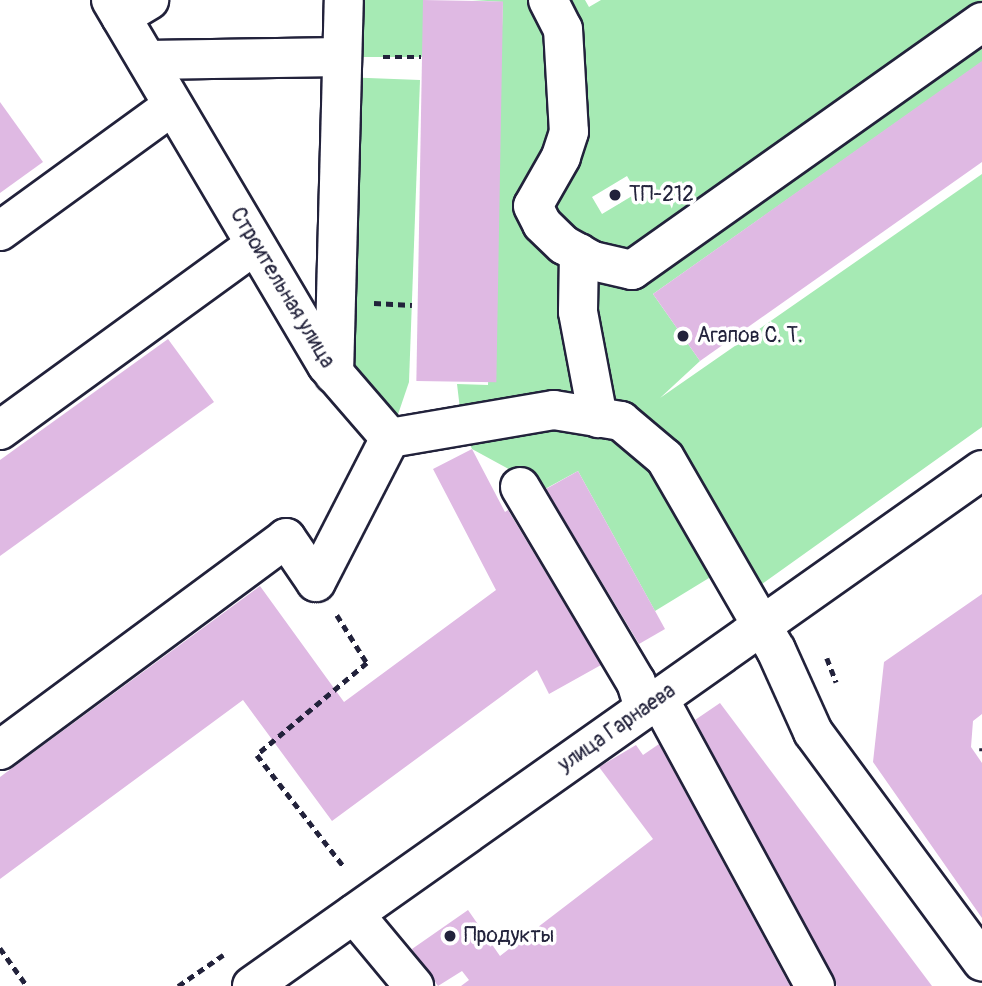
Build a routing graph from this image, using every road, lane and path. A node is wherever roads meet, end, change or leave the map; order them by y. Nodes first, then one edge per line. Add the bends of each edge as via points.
1 (344, 0) edge
2 (548, 0) edge
3 (127, 6) edge
4 (982, 22) edge
5 (342, 57) junction
6 (147, 60) junction
7 (172, 106) junction
8 (0, 231) edge
9 (255, 245) junction
10 (579, 253) junction
11 (334, 374) junction
12 (598, 418) junction
13 (0, 430) edge
14 (390, 438) junction
15 (982, 470) edge
16 (520, 486) dead end
17 (316, 582) junction
18 (760, 627) junction
19 (651, 704) junction
20 (0, 750) edge
21 (345, 868) dead end
22 (354, 914) junction
23 (0, 948) edge
24 (982, 961) edge
25 (27, 986) edge
26 (253, 986) edge
27 (414, 986) edge
28 (815, 986) edge

1 - 5 street
2 - 10 street via 563,29 569,132 561,157 533,206 542,224
3 - 6 street, Строительная улица
4 - 10 street via 632,270
5 - 6 street
5 - 11 street
6 - 7 street, Строительная улица
7 - 8 street
7 - 9 street, Строительная улица
9 - 11 street, Строительная улица
9 - 13 street
10 - 12 street via 578,312
11 - 14 street, Строительная улица
12 - 14 street via 554,410
12 - 18 street via 621,421 664,458
14 - 17 street
15 - 18 street, улица Гарнаева
16 - 19 street
17 - 20 street via 286,538
17 - 21 path via 367,663 257,755
18 - 19 street, улица Гарнаева
18 - 24 street via 776,650 813,732
19 - 22 street, улица Гарнаева
19 - 28 street
22 - 26 street, улица Гарнаева
22 - 27 street
23 - 25 path

